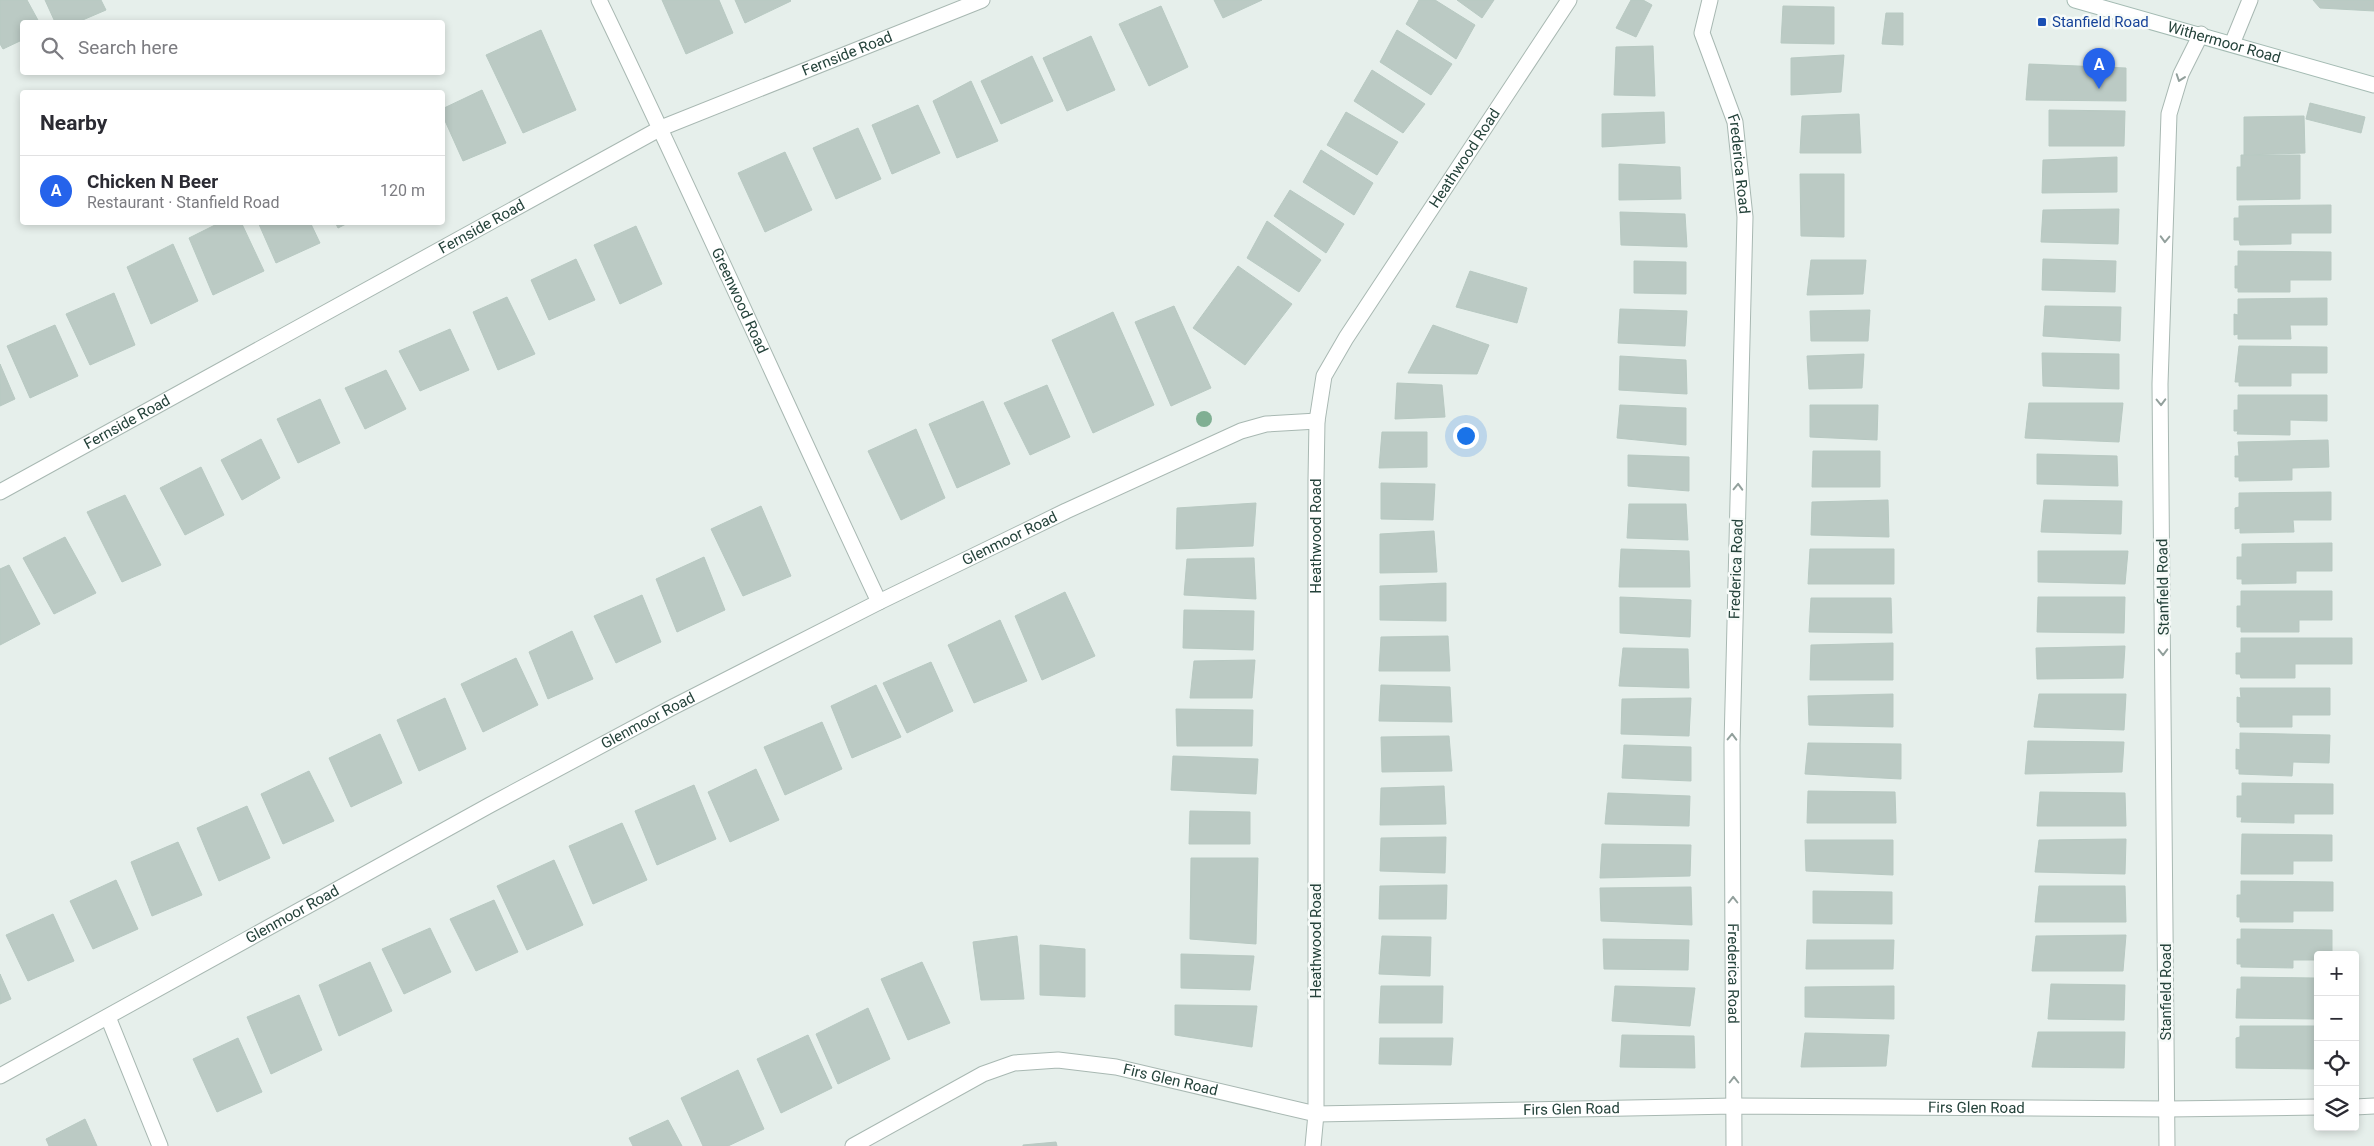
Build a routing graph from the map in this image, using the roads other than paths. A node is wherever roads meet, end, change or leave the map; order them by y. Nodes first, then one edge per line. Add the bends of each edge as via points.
1 (599, 0) edge
2 (982, 0) edge
3 (1570, 0) edge
4 (1710, 0) edge
5 (2075, 0) edge
6 (2250, 0) edge
7 (2200, 34) junction
8 (2232, 44) junction
9 (2374, 85) edge
10 (661, 128) junction
11 (1317, 421) junction
12 (0, 492) edge
13 (879, 602) junction
14 (108, 1016) junction
15 (0, 1076) edge
16 (1734, 1106) junction
17 (2374, 1106) edge
18 (2314, 1107) edge
19 (2359, 1107) edge
20 (2167, 1110) junction
21 (1316, 1114) junction
22 (160, 1146) edge
23 (853, 1146) edge
24 (1313, 1146) edge
25 (1734, 1146) edge
26 (2167, 1146) edge

1 - 10 street, Greenwood Road
2 - 10 street, Fernside Road
3 - 11 street, Heathwood Road via 1346,338 1324,376
16 -> 4 street, Frederica Road via 1732,745 1745,217 1735,122 1702,34
5 - 7 street, Withermoor Road
6 - 8 street
7 - 8 street, Withermoor Road
7 -> 20 street, Stanfield Road via 2180,74 2169,114 2160,384
8 - 9 street, Withermoor Road
10 - 12 street, Fernside Road
10 - 13 street, Greenwood Road
11 - 13 street, Glenmoor Road via 1266,424 1241,431
11 - 21 street, Heathwood Road
13 - 14 street, Glenmoor Road via 499,800
14 - 15 street, Glenmoor Road
14 - 22 street
16 - 20 street, Firs Glen Road
16 - 21 street, Firs Glen Road
16 - 25 street, Frederica Road
17 - 19 street
18 - 20 street, Firs Glen Road
20 - 26 street, Stanfield Road
21 - 23 street, Firs Glen Road via 1116,1067 1058,1060 1014,1063 983,1074
21 - 24 street, Heathwood Road

